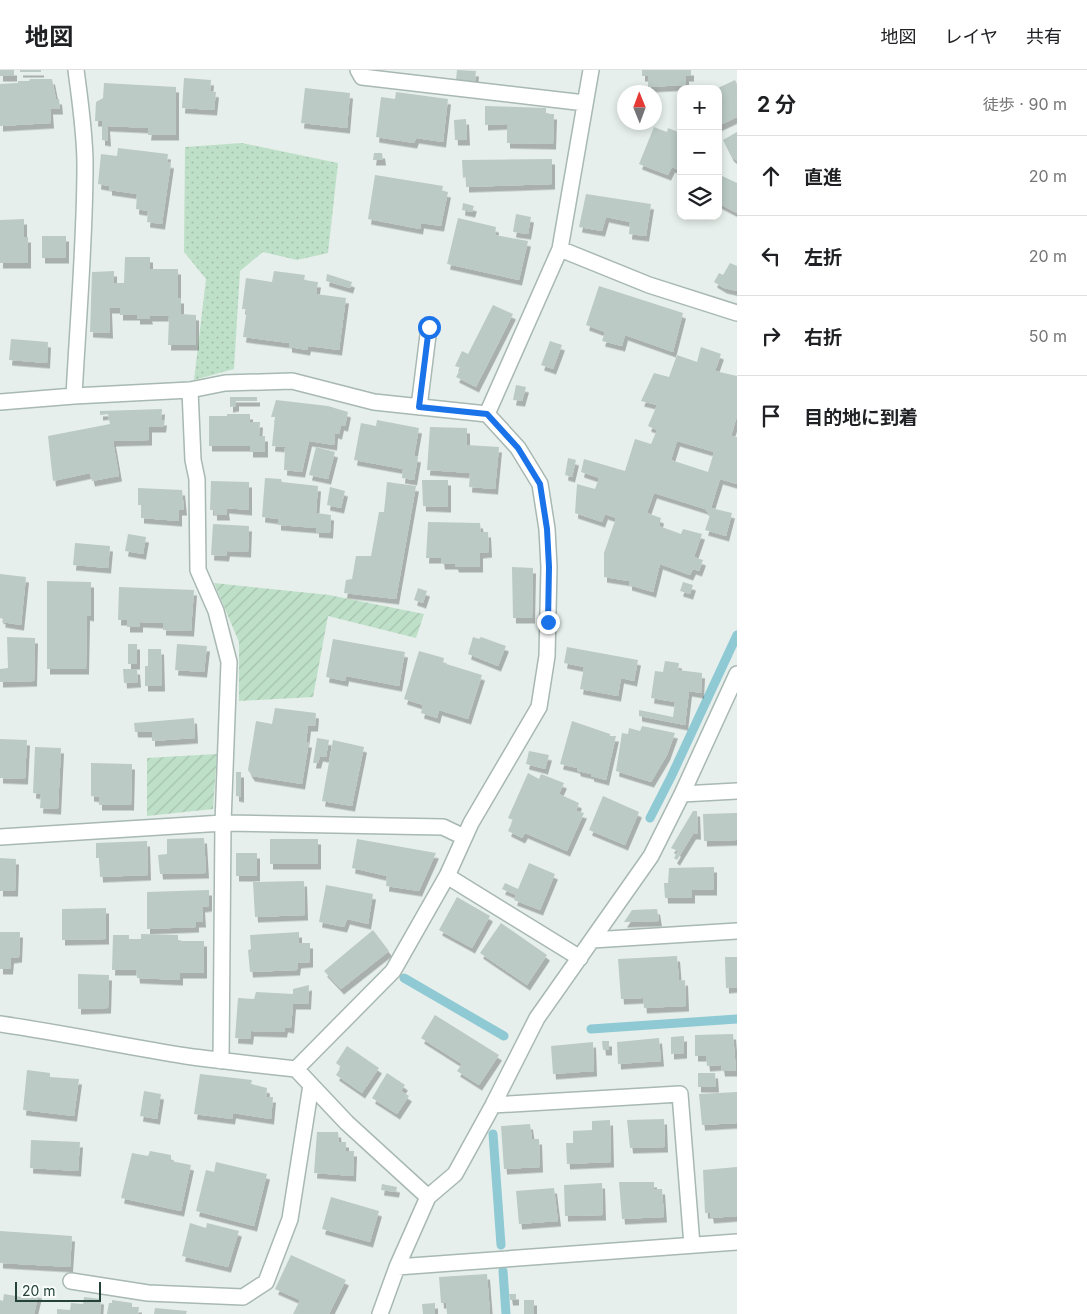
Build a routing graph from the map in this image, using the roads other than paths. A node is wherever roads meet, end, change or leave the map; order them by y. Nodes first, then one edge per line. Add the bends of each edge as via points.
1 (76, 70) edge
2 (358, 70) edge
3 (590, 70) edge
4 (585, 103) junction
5 (560, 249) junction
6 (737, 313) edge
7 (429, 327) dead end
8 (190, 390) junction
9 (74, 396) junction
10 (0, 402) edge
11 (419, 407) junction
12 (487, 414) junction
13 (737, 674) edge
14 (737, 791) edge
15 (682, 794) junction
16 (223, 823) junction
17 (0, 837) edge
18 (464, 838) junction
19 (447, 876) junction
20 (737, 931) edge
21 (592, 940) junction
22 (580, 958) junction
23 (0, 1024) edge
24 (221, 1061) junction
25 (296, 1069) junction
26 (311, 1085) junction
27 (493, 1105) junction
28 (428, 1197) junction
29 (737, 1242) edge
30 (692, 1246) junction
31 (398, 1267) junction
32 (70, 1281) dead end
33 (380, 1314) edge

1 - 9 street via 85,164
2 - 4 street via 362,77
3 - 4 street
4 - 5 street
5 - 6 street via 649,285
5 - 12 street
7 - 11 street
8 - 9 street
8 - 11 street via 225,383 292,382 374,402
8 - 16 street via 197,479 198,570 216,611 229,662
9 - 10 street
11 - 12 street
12 - 18 street via 518,448 540,484 548,548 547,656 539,707
13 - 15 street
14 - 15 street
15 - 21 street via 651,856
16 - 17 street
16 - 18 street via 443,827
16 - 24 street
18 - 19 street
19 - 22 street
19 - 25 street via 393,971
20 - 21 street
21 - 22 street
22 - 27 street via 537,1018
23 - 24 street
24 - 25 street
25 - 26 street
26 - 28 street via 347,1123
26 - 32 street via 290,1219 266,1282 243,1297 148,1293
27 - 28 street via 455,1174
27 - 30 street via 680,1094
28 - 31 street
29 - 30 street
30 - 31 street
31 - 33 street

